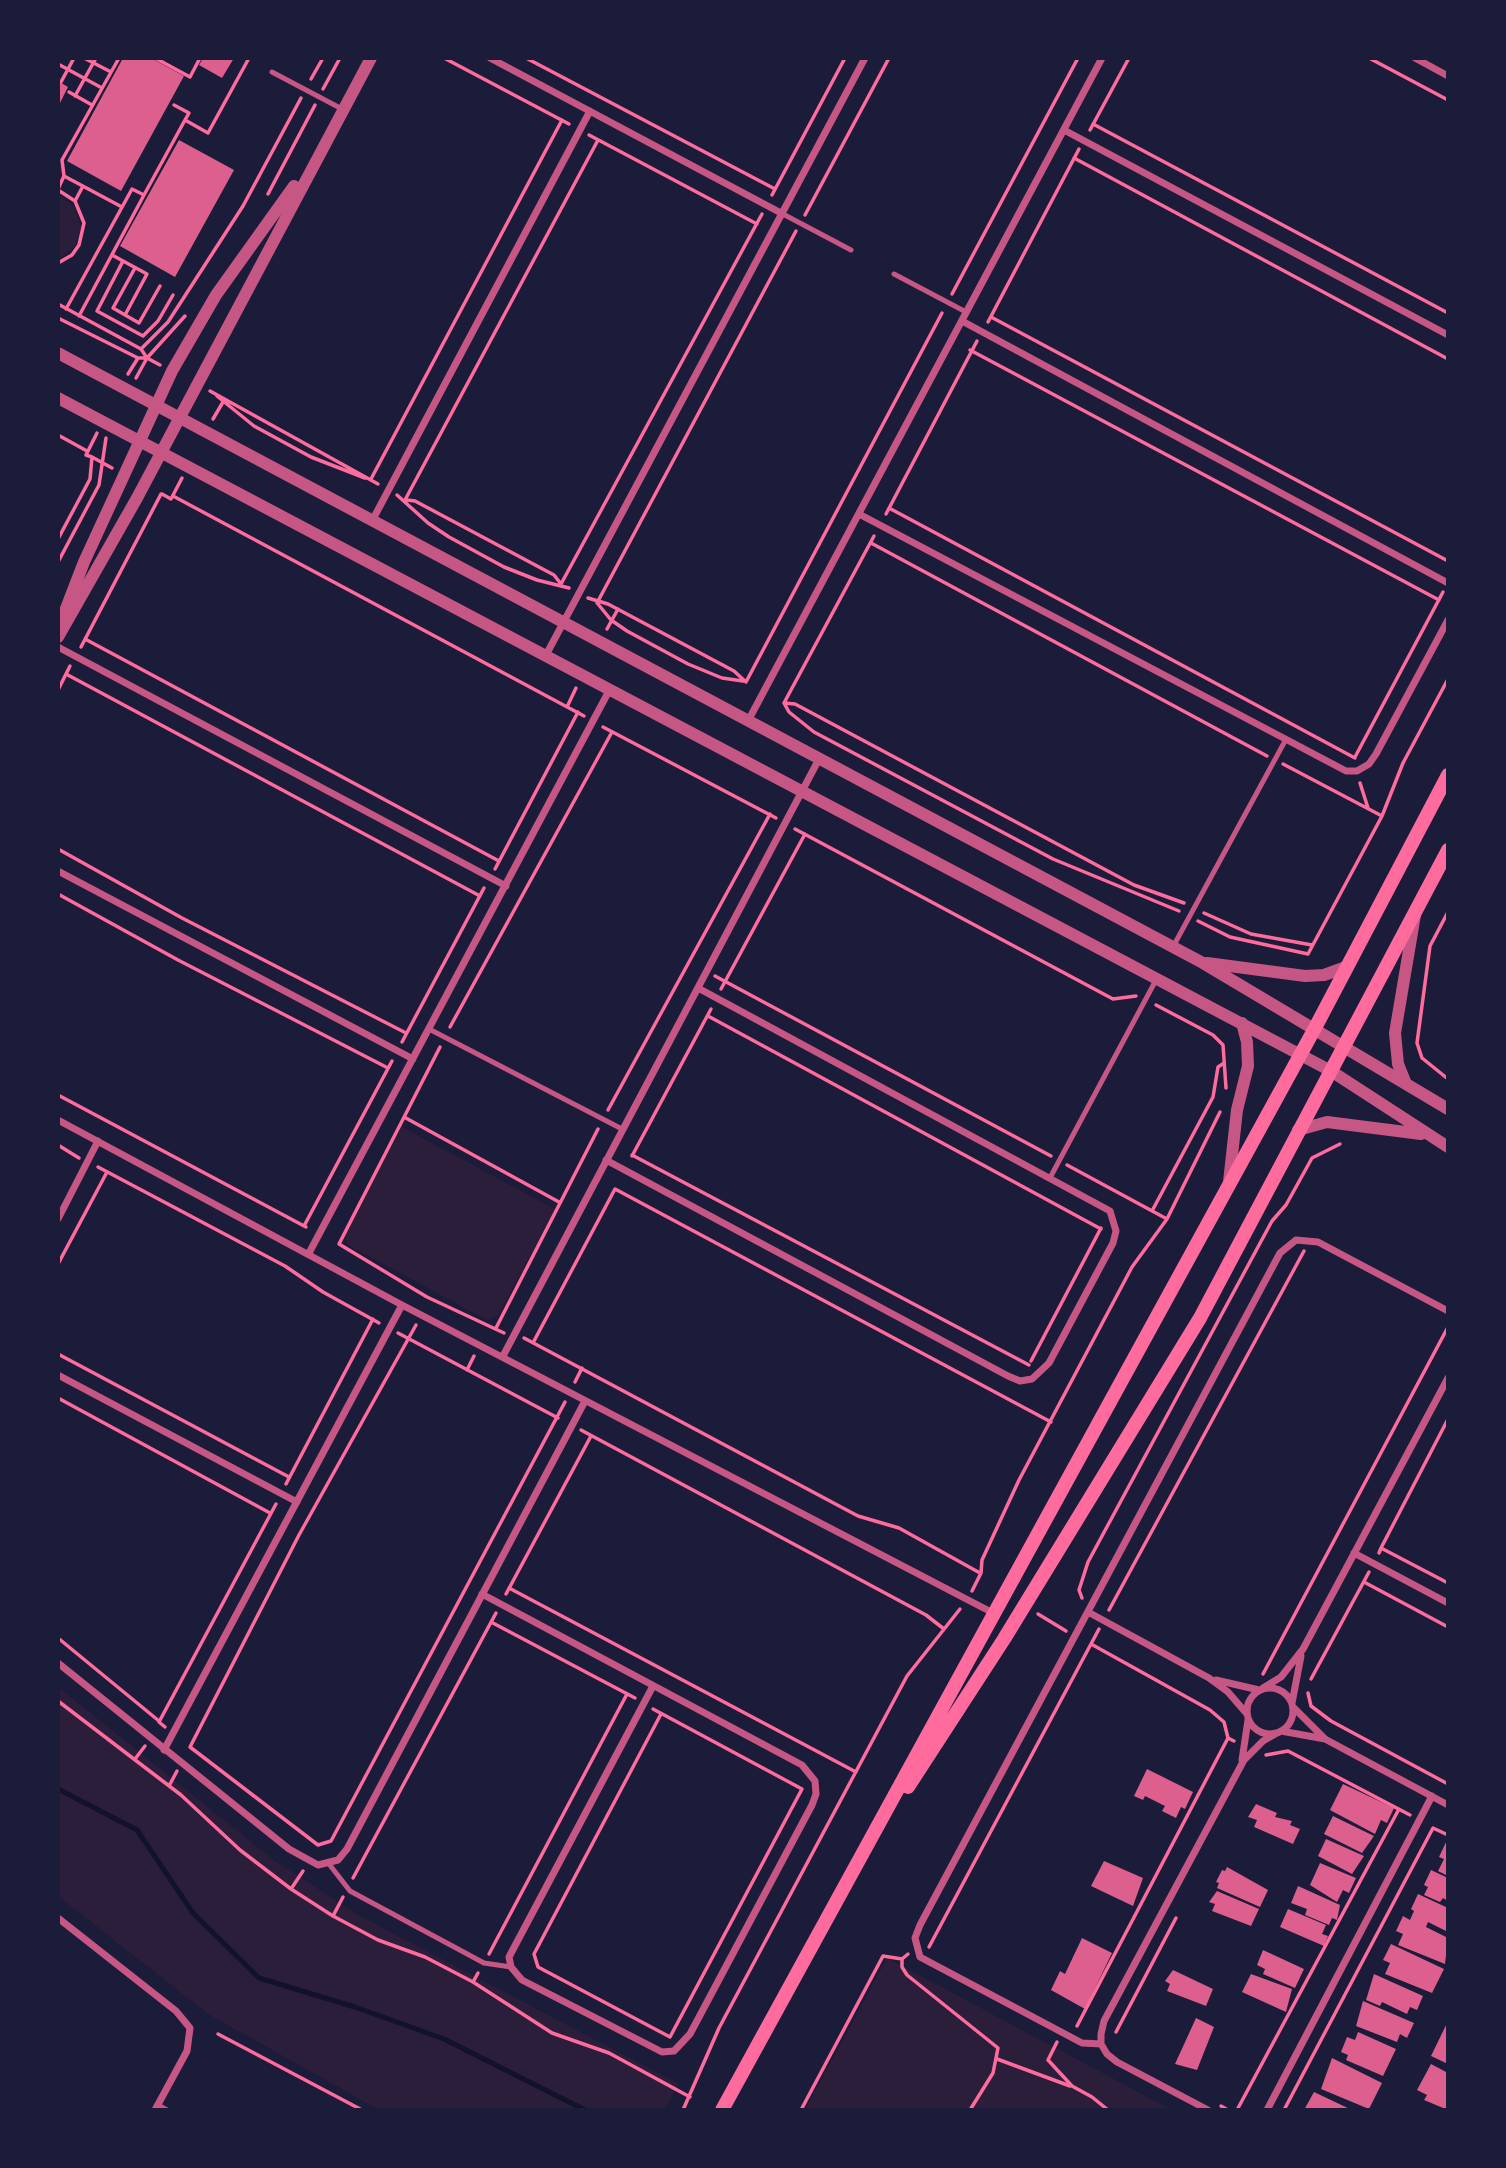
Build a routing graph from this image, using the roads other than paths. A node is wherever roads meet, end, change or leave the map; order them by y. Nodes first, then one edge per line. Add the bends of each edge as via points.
1 (371, 58) edge
2 (490, 58) edge
3 (864, 58) edge
4 (1102, 58) edge
5 (1415, 58) edge
6 (272, 72) dead end
7 (1448, 76) edge
8 (342, 109) junction
9 (590, 111) junction
10 (1064, 130) junction
11 (313, 161) junction
12 (782, 213) junction
13 (850, 250) dead end
14 (894, 274) dead end
15 (967, 312) junction
16 (962, 321) junction
17 (1448, 335) edge
18 (58, 353) edge
19 (58, 398) edge
20 (155, 405) junction
21 (179, 417) junction
22 (138, 440) junction
23 (161, 453) junction
24 (859, 514) junction
25 (372, 521) junction
26 (1448, 583) edge
27 (1448, 620) edge
28 (563, 623) junction
29 (58, 634) edge
30 (58, 647) edge
31 (546, 655) junction
32 (610, 689) junction
33 (748, 721) junction
34 (1285, 741) junction
35 (819, 759) junction
36 (1448, 775) edge
37 (802, 791) junction
38 (1448, 850) edge
39 (58, 871) edge
40 (506, 886) junction
41 (1416, 911) junction
42 (1173, 948) junction
43 (1203, 963) junction
44 (1346, 967) junction
45 (1156, 980) junction
46 (698, 988) junction
47 (1242, 1024) junction
48 (1315, 1028) junction
49 (429, 1029) junction
50 (1344, 1045) junction
51 (1300, 1055) junction
52 (413, 1059) junction
53 (1331, 1071) junction
54 (1406, 1084) junction
55 (1448, 1109) edge
56 (58, 1120) edge
57 (622, 1129) junction
58 (1298, 1130) junction
59 (1429, 1135) junction
60 (98, 1141) junction
61 (1448, 1147) edge
62 (606, 1160) junction
63 (1051, 1177) junction
64 (1229, 1183) junction
65 (58, 1219) edge
66 (309, 1253) junction
67 (402, 1305) junction
68 (1448, 1311) edge
69 (503, 1356) junction
70 (58, 1375) edge
71 (1448, 1378) edge
72 (585, 1401) junction
73 (297, 1502) junction
74 (1354, 1553) junction
75 (482, 1594) junction
76 (1448, 1603) edge
77 (1088, 1612) junction
78 (995, 1615) junction
79 (1013, 1623) junction
80 (1303, 1649) junction
81 (58, 1663) edge
82 (1209, 1678) junction
83 (653, 1686) junction
84 (1261, 1689) junction
85 (1292, 1705) junction
86 (1248, 1716) junction
87 (1279, 1732) junction
88 (1325, 1739) junction
89 (1249, 1749) junction
90 (164, 1750) junction
91 (1432, 1796) junction
92 (1448, 1805) edge
93 (329, 1864) junction
94 (831, 1906) junction
95 (58, 1918) edge
96 (511, 1967) junction
97 (1101, 2042) junction
98 (157, 2108) edge
99 (167, 2110) edge
100 (722, 2110) edge
101 (1208, 2110) edge
102 (1267, 2110) edge

1 - 8 street
2 - 9 street
3 - 12 street
4 - 10 street
5 - 7 street
6 - 8 lane
8 - 11 street
9 - 12 street
9 - 25 street
10 - 15 street
10 - 17 street
11 - 20 street via 216,295
11 - 21 street
12 - 13 lane
12 - 28 street
14 - 15 lane
15 - 16 street
16 - 24 street
16 - 26 street
18 - 20 street
19 - 22 street
20 - 21 street
20 - 22 street
21 - 23 street
21 - 25 street
22 - 23 street
22 - 29 street
23 - 29 street via 88,589
23 - 31 street
24 - 33 street
24 - 34 street
25 - 28 street
27 - 34 street via 1369,764 1351,771 1334,768
28 - 31 street
28 - 33 street
30 - 40 street
31 - 32 street
32 - 37 street
32 - 40 street
33 - 35 street
34 - 42 lane
35 - 37 street
35 - 42 street
36 - 44 main road
37 - 45 street
37 - 46 street
38 - 41 main road
39 - 52 street
40 - 49 street
41 - 50 main road
41 - 54 street via 1395,1033 1398,1064
42 - 43 street
43 - 44 street via 1305,976
43 - 48 street
44 - 48 main road
45 - 47 street
45 - 63 lane
46 - 57 street
46 - 63 street
47 - 51 street
47 - 64 street via 1248,1066 1237,1110
48 - 50 street
48 - 51 main road
49 - 52 street
49 - 57 lane
50 - 53 main road
50 - 54 street
51 - 53 street
51 - 64 main road
52 - 66 street
53 - 58 main road
53 - 59 street
54 - 55 street
56 - 60 street
57 - 62 street
58 - 59 street via 1327,1122
58 - 79 main road via 1200,1318
59 - 61 street
60 - 65 street
60 - 66 street
62 - 63 street via 1020,1381 1032,1378 1049,1363 1116,1231 1110,1211
62 - 69 street
64 - 78 main road
66 - 67 street
67 - 69 street
67 - 73 street
68 - 77 street via 1310,1240 1296,1240 1280,1253
69 - 72 street
70 - 73 street
71 - 74 street
72 - 75 street
72 - 78 street
73 - 90 street
74 - 76 street
74 - 80 street
75 - 83 street
75 - 93 street via 347,1849
77 - 82 street
77 - 97 street via 920,1925 915,1948 932,1964 1082,2043
78 - 79 main road
78 - 94 main road
79 - 94 main road
80 - 84 street via 1281,1677
80 - 85 street
81 - 90 street
82 - 84 street
82 - 86 street
83 - 96 street via 512,1948
83 - 96 street via 802,1765 815,1781 816,1794 806,1817 690,2035 674,2051 652,2049 522,1980
84 - 85 street via 1283,1691
84 - 86 street via 1248,1704
85 - 87 street via 1289,1724
85 - 88 street
86 - 87 street via 1256,1730
86 - 89 street
87 - 88 street
87 - 89 street
88 - 91 street
89 - 97 street via 1104,2021
90 - 93 street via 279,1841 309,1861
91 - 92 street
91 - 102 street
93 - 96 lane via 347,1888 484,1963
94 - 100 main road
95 - 98 street via 186,2019 191,2039
97 - 101 street via 1117,2062
98 - 99 lane

